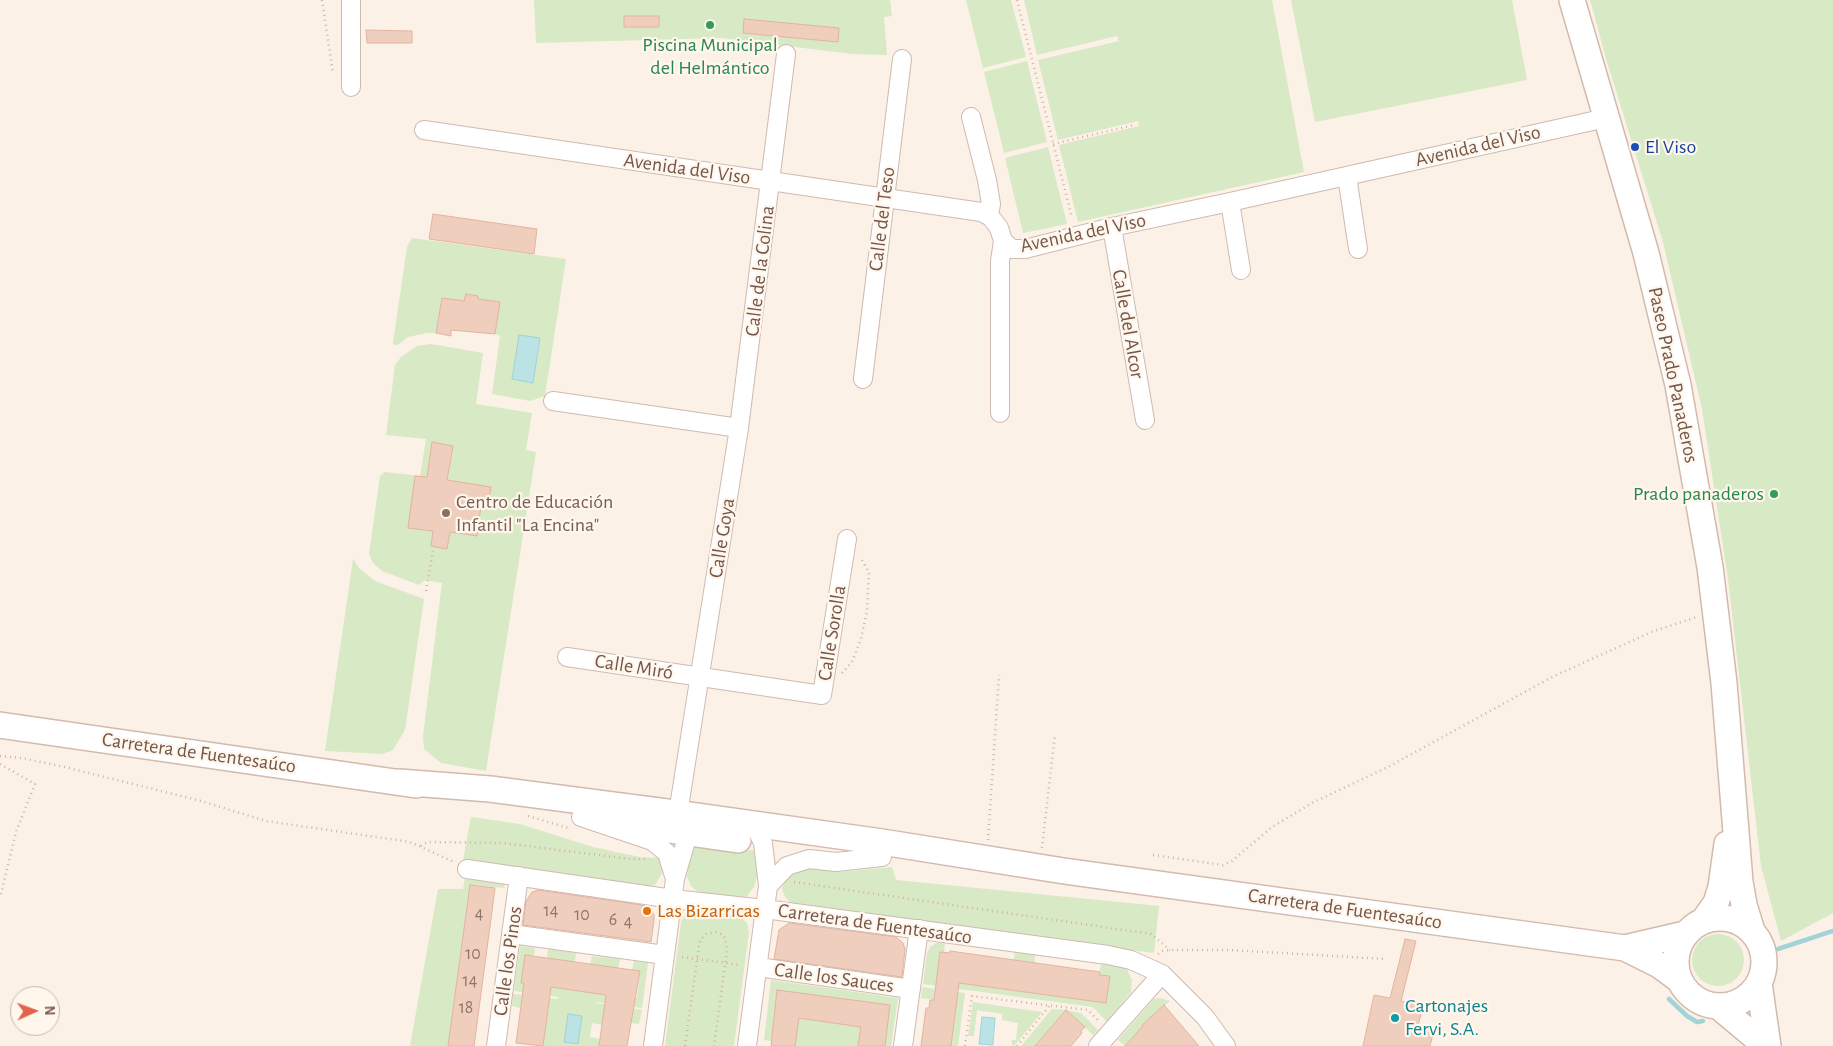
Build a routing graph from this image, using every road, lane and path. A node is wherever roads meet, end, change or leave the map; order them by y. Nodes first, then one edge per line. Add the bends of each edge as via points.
1 (351, 0) edge
2 (1017, 0) edge
3 (1572, 0) edge
4 (786, 54) dead end
5 (902, 59) dead end
6 (351, 87) dead end
7 (971, 117) dead end
8 (1606, 118) junction
9 (1134, 125) dead end
10 (424, 130) dead end
11 (1053, 144) junction
12 (1347, 176) junction
13 (771, 181) junction
14 (885, 198) junction
15 (1230, 202) junction
16 (990, 216) junction
17 (1072, 218) dead end
18 (1112, 227) junction
19 (1003, 242) junction
20 (1358, 249) dead end
21 (1241, 270) dead end
22 (863, 379) dead end
23 (554, 401) dead end
24 (1000, 413) dead end
25 (1145, 420) dead end
26 (739, 428) junction
27 (846, 547) joint
28 (433, 551) dead end
29 (426, 591) dead end
30 (1716, 612) junction
31 (567, 657) dead end
32 (999, 675) dead end
33 (701, 677) junction
34 (824, 684) junction
35 (0, 725) edge
36 (1055, 734) dead end
37 (0, 756) edge
38 (0, 764) edge
39 (399, 782) junction
40 (1734, 789) junction
41 (581, 817) junction
42 (685, 824) junction
43 (759, 834) junction
44 (421, 846) junction
45 (1153, 854) dead end
46 (882, 857) junction
47 (668, 859) junction
48 (987, 859) junction
49 (1036, 866) junction
50 (467, 869) joint
51 (1064, 871) junction
52 (519, 876) junction
53 (675, 879) junction
54 (772, 883) junction
55 (0, 898) edge
56 (673, 899) junction
57 (766, 909) junction
58 (1694, 927) junction
59 (919, 929) junction
60 (1752, 931) junction
61 (511, 934) junction
62 (1625, 948) junction
63 (1170, 950) junction
64 (666, 955) junction
65 (697, 959) junction
66 (1385, 959) dead end
67 (725, 963) junction
68 (752, 967) junction
69 (1155, 970) junction
70 (1678, 979) junction
71 (1759, 983) junction
72 (911, 989) junction
73 (1050, 1005) junction
74 (1719, 1007) junction
75 (1104, 1026) dead end
76 (496, 1046) edge
77 (653, 1046) edge
78 (686, 1046) edge
79 (714, 1046) edge
80 (747, 1046) edge
81 (903, 1046) edge
82 (964, 1046) edge
83 (1017, 1046) edge
84 (1098, 1046) edge
85 (1226, 1046) edge
86 (1767, 1046) edge

1 - 6 street
2 - 11 path
3 - 8 main road, Paseo Prado Panaderos
4 - 13 street, Calle de la Colina
5 - 14 street, Calle del Teso
7 - 16 street via 987,180
8 - 12 street, Avenida del Viso
8 - 30 main road, Paseo Prado Panaderos via 1646,252 1678,385
9 - 11 path
10 - 13 street, Avenida del Viso
11 - 17 path
12 - 15 street, Avenida del Viso
12 - 20 street
13 - 14 street, Avenida del Viso
13 - 26 street, Calle de la Colina
14 - 16 street, Avenida del Viso
14 - 22 street, Calle del Teso
15 - 18 street, Avenida del Viso
15 - 21 street
16 - 19 street, Avenida del Viso via 999,228
18 - 19 street, Avenida del Viso via 1025,249 1012,249
18 - 25 street, Calle del Alcor
19 - 24 street via 1000,261
23 - 26 street
26 - 33 street, Calle Goya
27 - 34 street, Calle Sorolla
27 - 34 path via 862,560 869,572 867,611 852,662 838,678
28 - 29 path
30 - 40 main road, Paseo Prado Panaderos
30 - 45 path via 1654,631 1554,676 1388,767 1312,803 1272,827 1224,865
31 - 33 street, Calle Miró
32 - 48 path
33 - 34 street, Calle Sorolla via 822,696
33 - 42 street, Calle Goya via 679,807
35 - 39 main road, Carretera de Fuentesaúco
36 - 49 path via 1042,849
37 - 44 path via 69,768 266,821
38 - 55 path via 35,784 16,832
39 - 41 main road, Carretera de Fuentesaúco
39 - 42 main road, Carretera de Fuentesaúco via 490,789
40 - 58 main road, Paseo Prado Panaderos via 1721,888 1716,903
40 - 60 main road, Paseo Prado Panaderos via 1740,882
41 - 42 main road, Carretera de Fuentesaúco via 632,825
41 - 47 street via 652,841
42 - 43 main road
42 - 53 street, Calle Goya
43 - 46 main road, Carretera de Fuentesaúco
43 - 48 main road, Carretera de Fuentesaúco via 828,835
43 - 54 street
44 - 47 path via 427,842 503,843 630,859
44 - 50 path
46 - 51 main road, Carretera de Fuentesaúco
46 - 54 street via 836,862 809,859 788,866
47 - 53 street
48 - 49 main road, Carretera de Fuentesaúco
49 - 51 main road, Carretera de Fuentesaúco
50 - 52 street, Carretera de Fuentesaúco
51 - 62 main road, Carretera de Fuentesaúco
52 - 56 street, Carretera de Fuentesaúco
52 - 61 street, Calle los Pinos
53 - 56 street
54 - 57 street
54 - 63 path via 1151,934
56 - 57 street, Carretera de Fuentesaúco
56 - 64 street
57 - 59 street, Carretera de Fuentesaúco
57 - 68 street
58 - 60 main road via 1721,917 1738,921
58 - 62 main road, Carretera de Fuentesaúco
58 - 70 main road via 1677,948 1675,964
59 - 69 street, Carretera de Fuentesaúco via 1108,955
59 - 72 street
60 - 71 main road via 1764,956
61 - 64 street
61 - 76 street, Calle los Pinos
62 - 70 main road, Carretera de Fuentesaúco
63 - 66 path via 1230,950
63 - 69 path via 1159,953
64 - 65 path
64 - 77 street
65 - 67 path
65 - 67 path via 701,939 715,932 721,934 727,944
65 - 78 path
67 - 68 path
67 - 79 path
68 - 72 street, Calle los Sauces
68 - 80 street
69 - 84 street
69 - 85 street via 1205,1017
70 - 74 main road via 1694,999
71 - 74 main road via 1749,996 1735,1004
71 - 86 main road
72 - 81 street
73 - 75 path via 1088,1010
73 - 82 path via 972,996
73 - 83 path
74 - 86 main road

